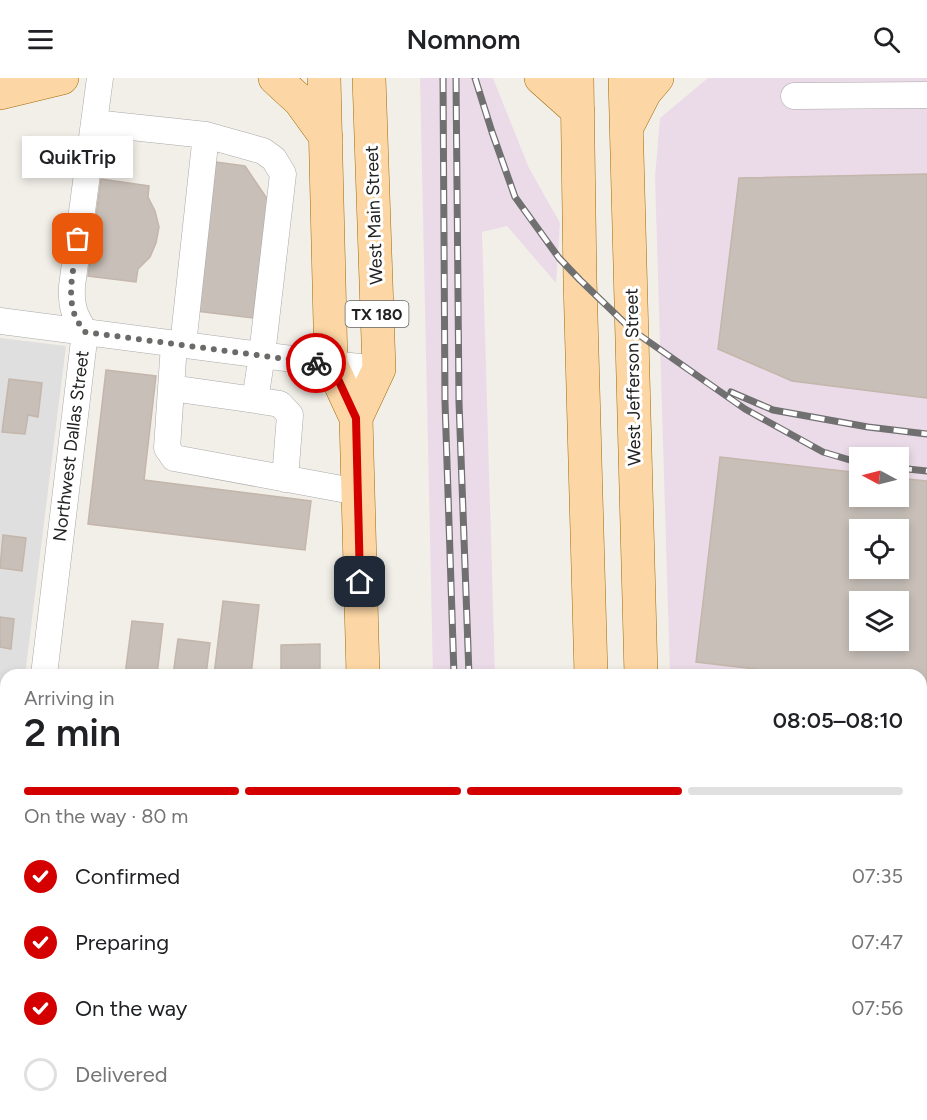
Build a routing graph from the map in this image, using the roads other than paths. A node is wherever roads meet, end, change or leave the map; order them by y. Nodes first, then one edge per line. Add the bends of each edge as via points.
1 (62, 78) edge
2 (100, 78) edge
3 (275, 78) edge
4 (324, 78) edge
5 (369, 78) edge
6 (541, 78) edge
7 (577, 78) edge
8 (625, 78) edge
9 (657, 78) edge
10 (0, 93) edge
11 (927, 95) edge
12 (794, 96) dead end
13 (578, 111) junction
14 (94, 123) junction
15 (627, 129) junction
16 (206, 135) junction
17 (326, 137) junction
18 (0, 321) edge
19 (85, 332) junction
20 (179, 344) junction
21 (262, 356) junction
22 (331, 364) junction
23 (379, 369) junction
24 (171, 388) junction
25 (255, 400) junction
26 (356, 418) junction
27 (285, 479) junction
28 (357, 492) junction
29 (45, 669) edge
30 (363, 669) edge
31 (591, 669) edge
32 (640, 669) edge

1 - 10 main road
2 - 14 street, Northwest Dallas Street
3 - 17 main road via 300,101
4 - 17 main road, West Main Street / TX 180
5 - 23 main road, West Main Street / TX 180
6 - 13 main road
7 - 13 main road
8 - 15 main road, West Jefferson Street
9 - 15 main road via 645,92
11 - 12 street
13 - 31 main road
14 - 16 street
14 - 19 street, Northwest Dallas Street via 71,302
15 - 32 main road, West Jefferson Street
16 - 20 street
16 - 21 street via 263,151 274,159 283,174
17 - 22 main road, West Main Street / TX 180
18 - 19 street
19 - 20 street
19 - 29 street, Northwest Dallas Street
20 - 21 street
20 - 24 street
21 - 22 street
21 - 25 street
22 - 23 street
22 - 26 main road, West Main Street / TX 180
23 - 26 main road, West Main Street / TX 180
24 - 25 street
24 - 27 street via 167,448 174,458
25 - 27 street via 280,404 290,415
26 - 28 main road, West Main Street / TX 180
27 - 28 street
28 - 30 main road, West Main Street / TX 180

